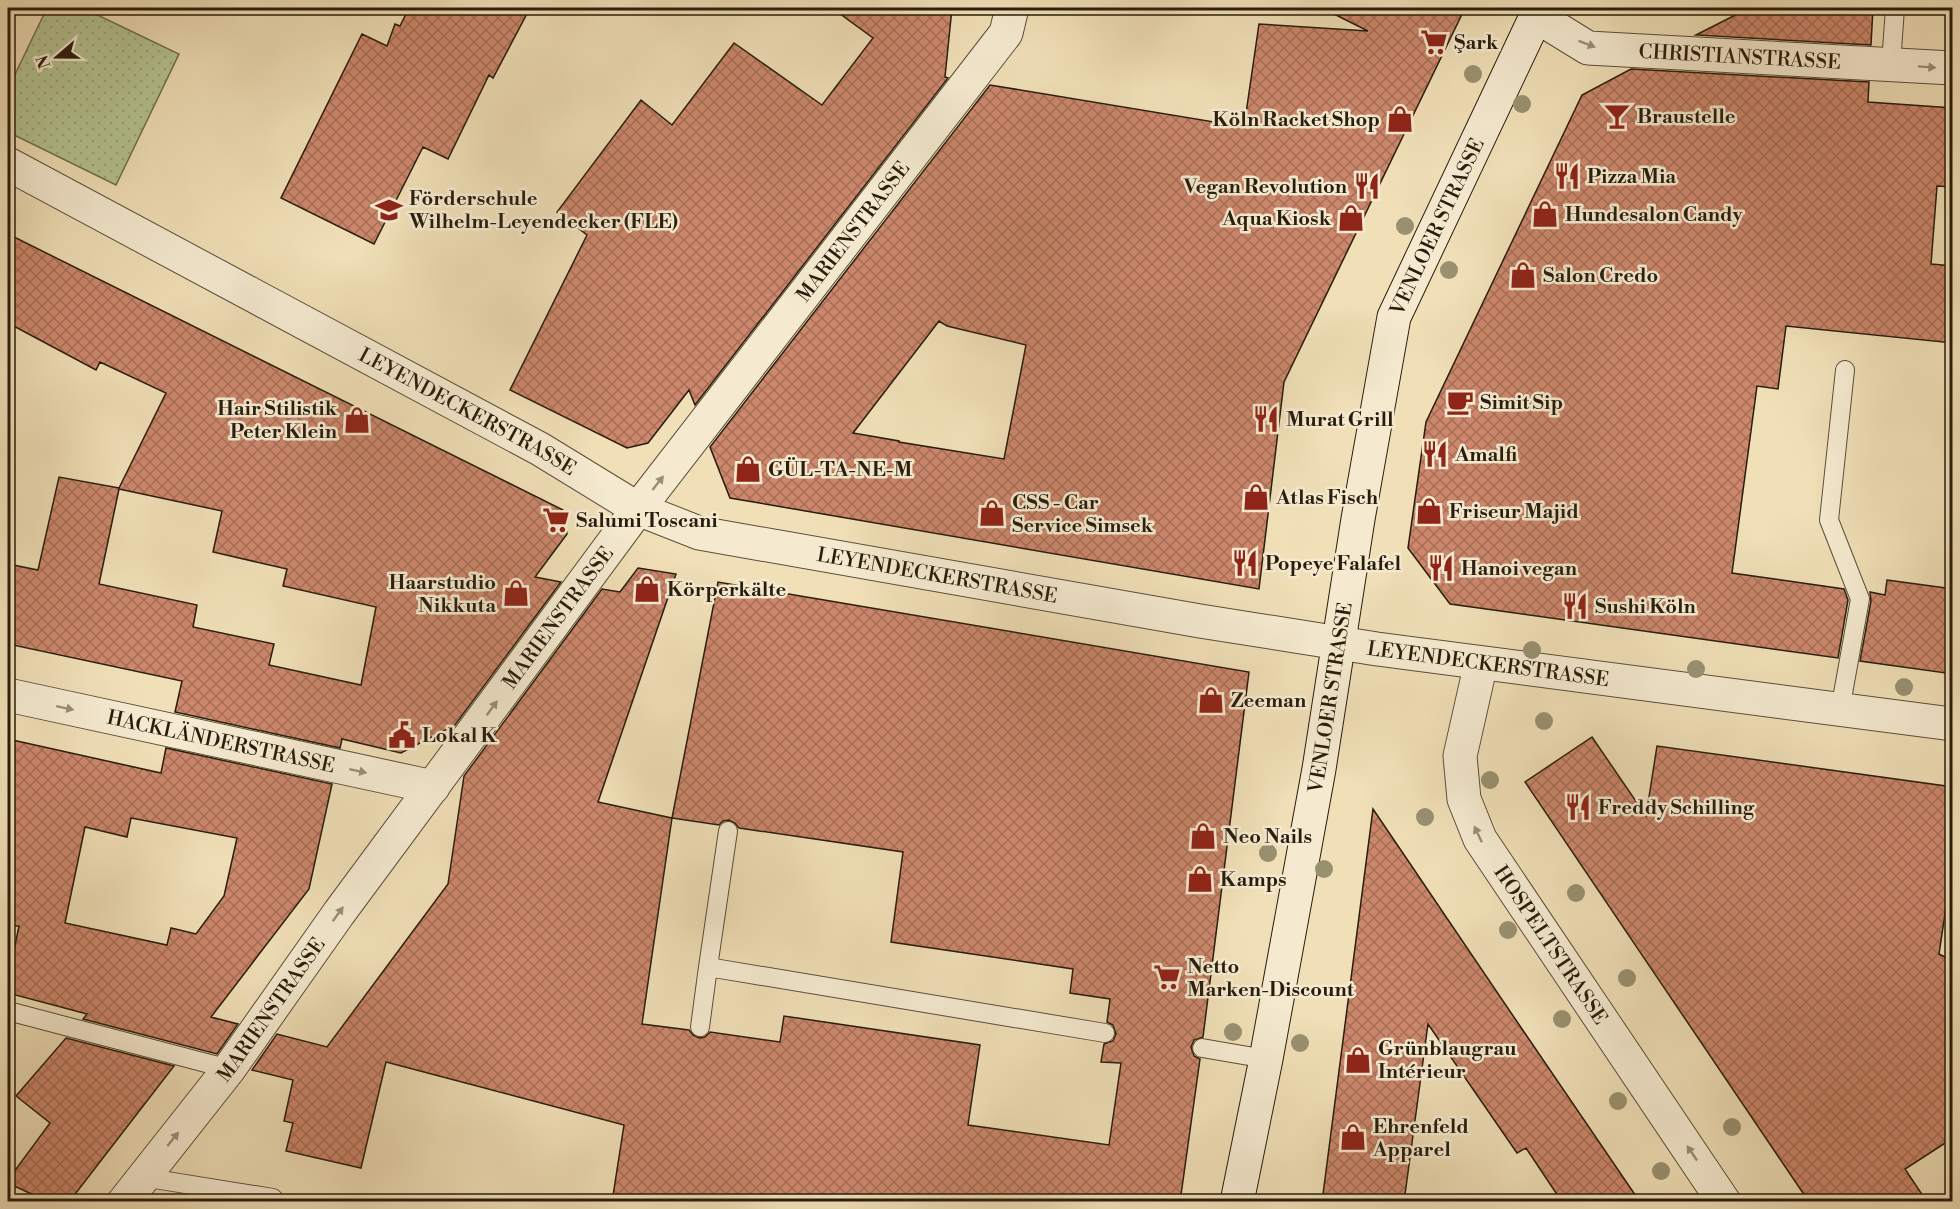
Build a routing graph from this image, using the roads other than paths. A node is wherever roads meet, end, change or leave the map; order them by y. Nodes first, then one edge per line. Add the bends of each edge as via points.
1 (1012, 8) edge
2 (1895, 8) edge
3 (1538, 12) edge
4 (1892, 64) junction
5 (1953, 68) edge
6 (8, 164) edge
7 (1845, 369) dead end
8 (638, 509) junction
9 (1338, 642) junction
10 (1481, 663) junction
11 (8, 695) edge
12 (1839, 710) junction
13 (1953, 724) edge
14 (433, 787) junction
15 (728, 831) dead end
16 (708, 967) junction
17 (8, 1011) edge
18 (700, 1027) dead end
19 (1106, 1033) dead end
20 (1202, 1048) dead end
21 (1266, 1059) junction
22 (229, 1069) junction
23 (133, 1189) edge
24 (273, 1197) dead end
25 (1237, 1202) edge
26 (1724, 1202) edge

8 -> 1 street, MARIENSTRASSE via 1006,33
2 - 4 lane
3 -> 4 street, CHRISTIANSTRASSE via 1588,48
3 - 9 street, VENLOER STRASSE via 1394,317
4 -> 5 street, CHRISTIANSTRASSE
6 - 8 street, LEYENDECKERSTRASSE via 540,449
7 - 12 lane via 1829,520 1860,599
8 - 9 street, LEYENDECKERSTRASSE via 699,534
14 -> 8 street, MARIENSTRASSE
9 - 10 street, LEYENDECKERSTRASSE
9 - 21 street, VENLOER STRASSE
10 - 12 street, LEYENDECKERSTRASSE
26 -> 10 street, HOSPELTSTRASSE via 1480,839 1464,799 1460,756
11 -> 14 street, HACKLÄNDERSTRASSE
12 - 13 street, LEYENDECKERSTRASSE
22 -> 14 street, MARIENSTRASSE
15 - 16 lane
16 - 18 lane
16 - 19 lane
17 - 22 lane
20 - 21 lane
21 - 25 street, VENLOER STRASSE
23 -> 22 street, MARIENSTRASSE
23 - 24 lane

